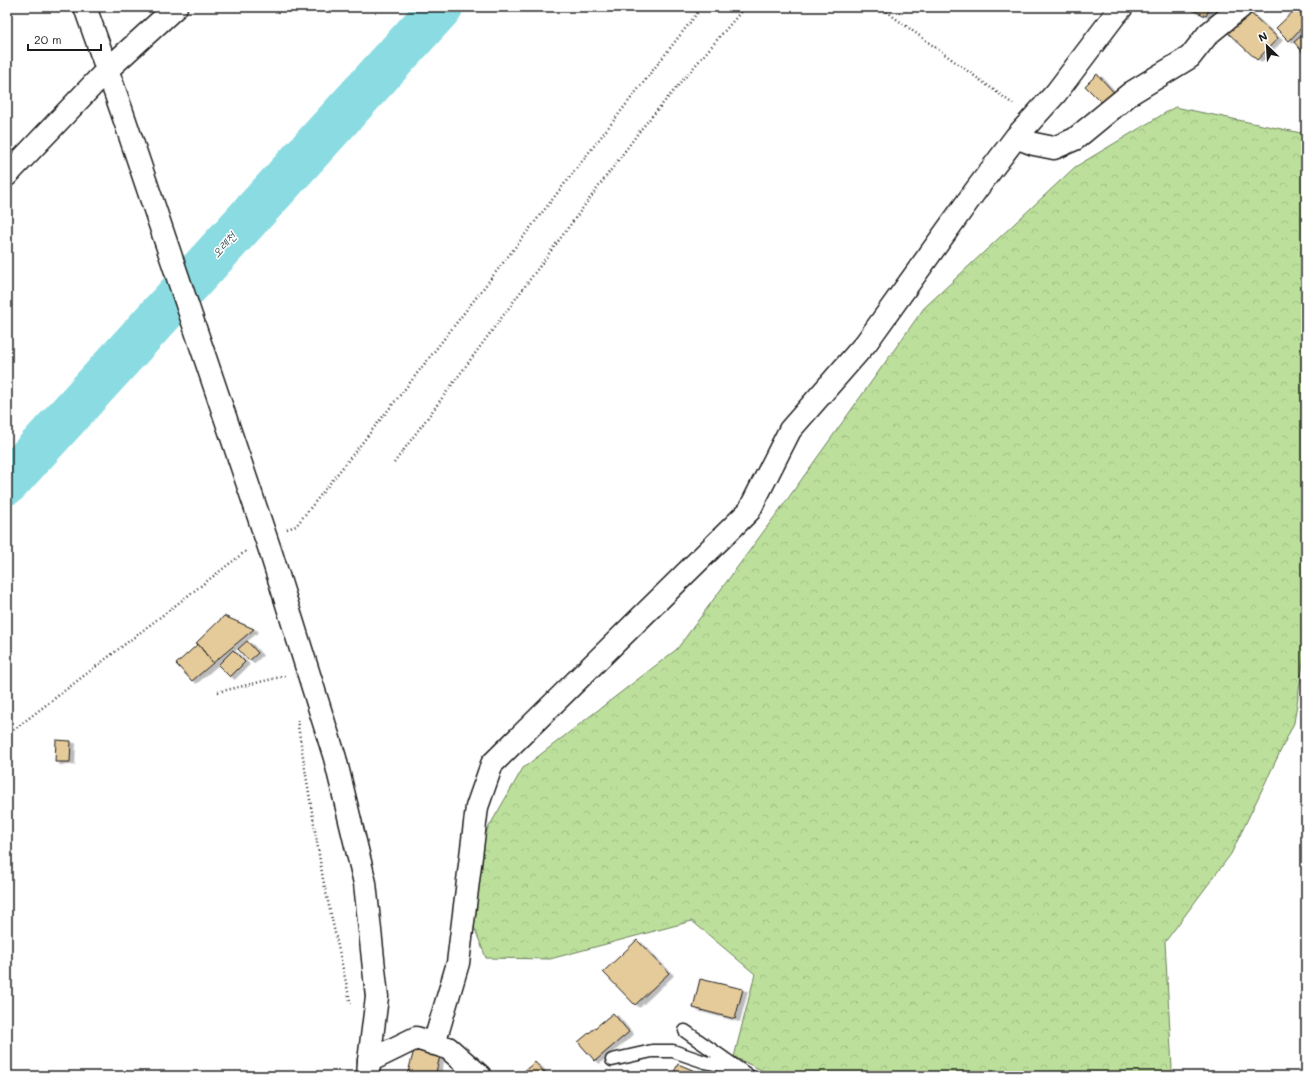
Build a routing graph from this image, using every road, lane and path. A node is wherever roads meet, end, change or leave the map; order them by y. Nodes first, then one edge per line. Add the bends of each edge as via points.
1 (85, 7) edge
2 (176, 7) edge
3 (702, 7) edge
4 (745, 7) edge
5 (880, 7) edge
6 (1122, 7) edge
7 (1241, 7) edge
8 (107, 70) junction
9 (1033, 119) junction
10 (1016, 138) junction
11 (7, 175) edge
12 (394, 463) dead end
13 (265, 536) junction
14 (288, 675) dead end
15 (218, 692) dead end
16 (296, 717) dead end
17 (7, 735) edge
18 (353, 1010) dead end
19 (685, 1031) dead end
20 (434, 1044) junction
21 (612, 1060) dead end
22 (369, 1069) edge
23 (745, 1073) edge
24 (480, 1076) edge

1 - 8 street
2 - 8 street
3 - 13 path via 296,526
4 - 12 path via 642,128
5 - 9 path
6 - 9 street
7 - 10 street via 1208,34 1190,57 1131,93 1075,139 1054,148
8 - 11 street
8 - 13 street
9 - 10 street
10 - 20 street via 866,343 790,430 749,511 492,764 477,807 458,963
13 - 17 path
13 - 22 street via 335,758 365,884 377,997
14 - 15 path
16 - 18 path via 323,879
19 - 23 lane
20 - 22 street via 416,1038
20 - 24 street via 448,1048
21 - 23 lane via 652,1051 673,1051

